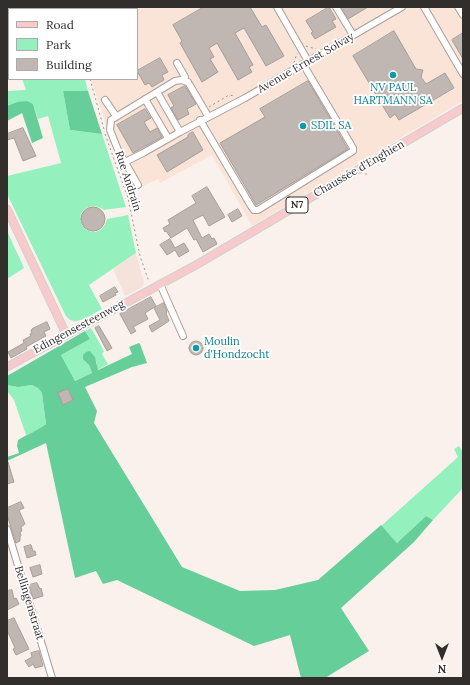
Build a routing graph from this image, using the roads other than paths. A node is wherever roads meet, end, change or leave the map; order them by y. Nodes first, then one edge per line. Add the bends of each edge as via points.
1 (277, 7) edge
2 (336, 7) edge
3 (402, 7) edge
4 (424, 7) edge
5 (458, 7) edge
6 (463, 15) edge
7 (353, 35) junction
8 (305, 62) junction
9 (177, 63) dead end
10 (463, 74) edge
11 (184, 80) junction
12 (157, 92) junction
13 (145, 99) junction
14 (105, 100) dead end
15 (463, 108) edge
16 (116, 116) junction
17 (208, 116) junction
18 (200, 120) junction
19 (180, 132) junction
20 (168, 138) junction
21 (125, 162) junction
22 (138, 185) dead end
23 (7, 209) edge
24 (160, 284) junction
25 (152, 288) joint
26 (66, 334) junction
27 (183, 336) dead end
28 (7, 367) edge
29 (7, 529) edge
30 (52, 678) edge

1 - 8 street via 299,45
2 - 7 street
3 - 7 street, Avenue Ernest Solvay
4 - 10 street
5 - 6 street
7 - 8 street, Avenue Ernest Solvay
8 - 17 street, Avenue Ernest Solvay via 245,98
8 - 18 street via 353,151 258,210 251,206
9 - 11 street via 185,77
11 - 12 street via 175,81
11 - 17 street via 188,82
12 - 13 street
12 - 19 street
13 - 16 street
13 - 20 street
14 - 16 street
15 - 24 main road, Chaussée d'Enghien / N7
16 - 21 street via 111,120 110,130
17 - 18 street, Avenue Ernest Solvay
18 - 19 street, Avenue Ernest Solvay
19 - 20 street, Avenue Ernest Solvay
20 - 21 street, Avenue Ernest Solvay
21 - 22 street
23 - 26 main road
24 - 25 main road, Chaussée d'Enghien / N7
24 - 27 street
25 - 26 main road, Edingensesteenweg / N7
26 - 28 main road, Edingensesteenweg / N7
29 - 30 street, Bellingenstraat

